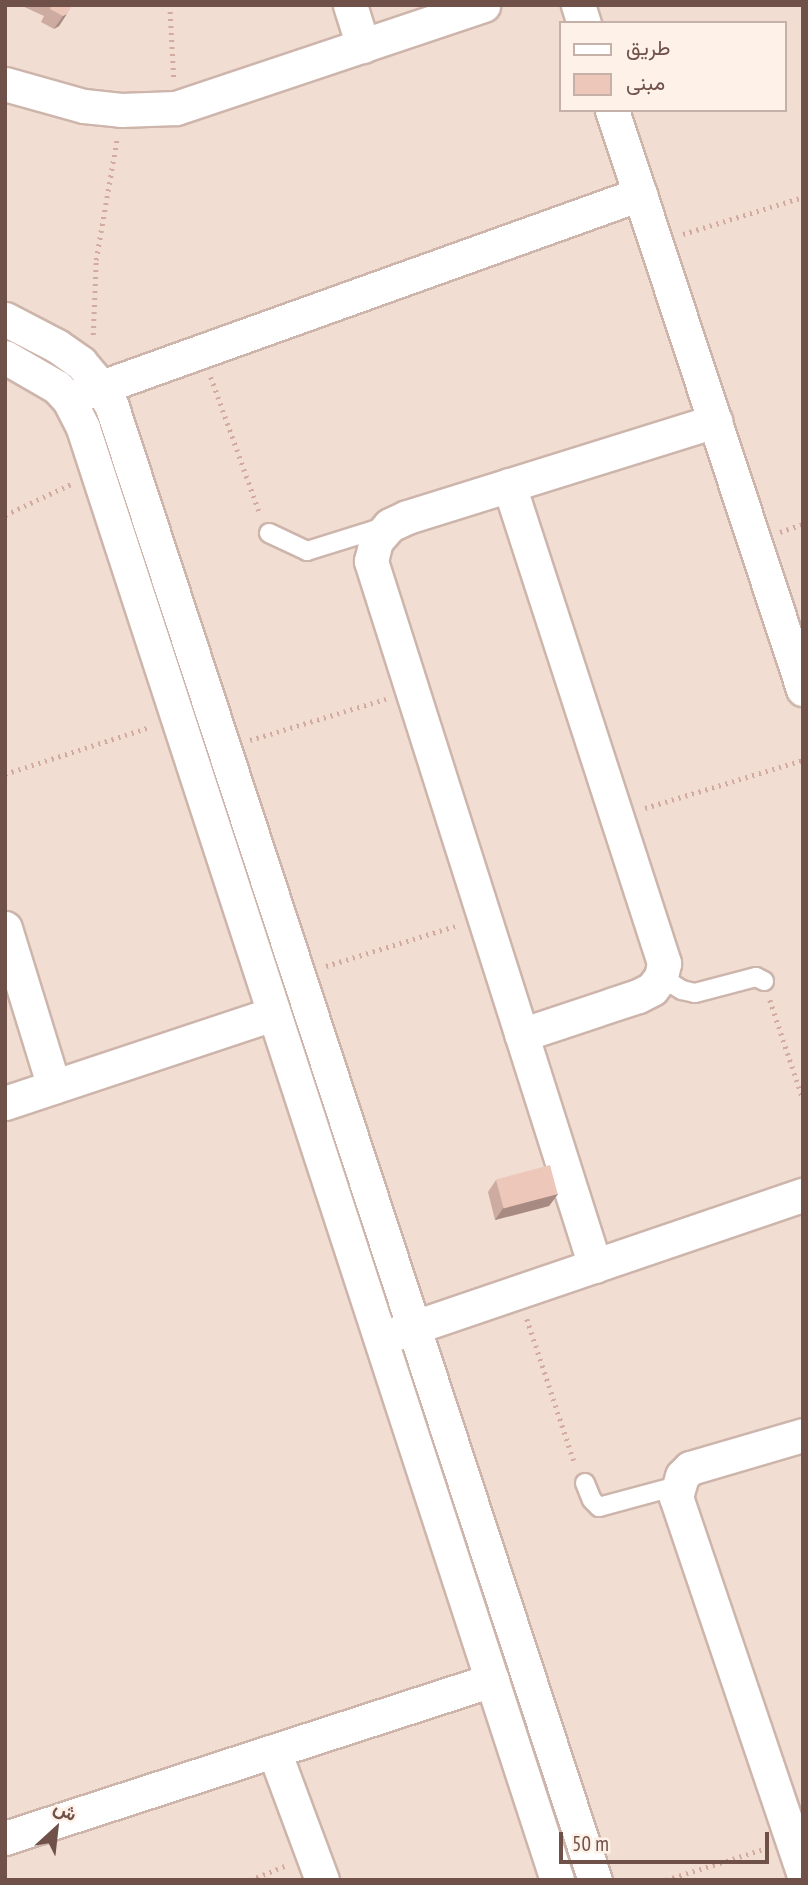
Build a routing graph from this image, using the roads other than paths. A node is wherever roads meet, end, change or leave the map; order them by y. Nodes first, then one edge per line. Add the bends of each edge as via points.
1 (350, 5) edge
2 (483, 5) edge
3 (363, 46) junction
4 (5, 84) edge
5 (613, 112) edge
6 (640, 194) junction
7 (5, 319) edge
8 (5, 357) edge
9 (96, 380) junction
10 (69, 400) junction
11 (715, 421) junction
12 (509, 485) junction
13 (390, 525) junction
14 (269, 533) road end
15 (803, 689) edge
16 (5, 928) edge
17 (661, 977) junction
18 (764, 981) road end
19 (273, 1014) junction
20 (521, 1035) junction
21 (54, 1087) junction
22 (5, 1103) edge
23 (803, 1195) edge
24 (595, 1266) junction
25 (414, 1327) junction
26 (380, 1339) junction
27 (803, 1435) edge
28 (585, 1483) dead end
29 (677, 1486) junction
30 (492, 1680) junction
31 (274, 1751) junction
32 (5, 1838) edge
33 (317, 1868) edge
34 (803, 1872) edge
35 (557, 1880) edge
36 (595, 1880) edge

1 - 3 street
2 - 3 street
3 - 4 street via 176,108 121,110 48,98
5 - 6 street
6 - 9 street via 201,352
6 - 11 street
7 - 9 street via 69,354
8 - 10 street via 41,375
9 - 10 street
9 - 25 street via 120,429
10 - 19 street via 97,472
11 - 12 street
11 - 15 street
12 - 13 street
12 - 17 street via 660,948
13 - 14 lane via 307,551
13 - 20 street via 376,541 371,561
16 - 21 street
17 - 18 lane via 695,993 756,977
17 - 20 street via 652,989 638,996
19 - 21 street
19 - 26 street
20 - 24 street
21 - 22 street
23 - 24 street
24 - 25 street
25 - 26 street
25 - 36 street
26 - 30 street
27 - 29 street via 690,1468
28 - 29 lane via 599,1507
29 - 34 street via 678,1509
30 - 31 street
30 - 35 street
31 - 32 street
31 - 33 street

